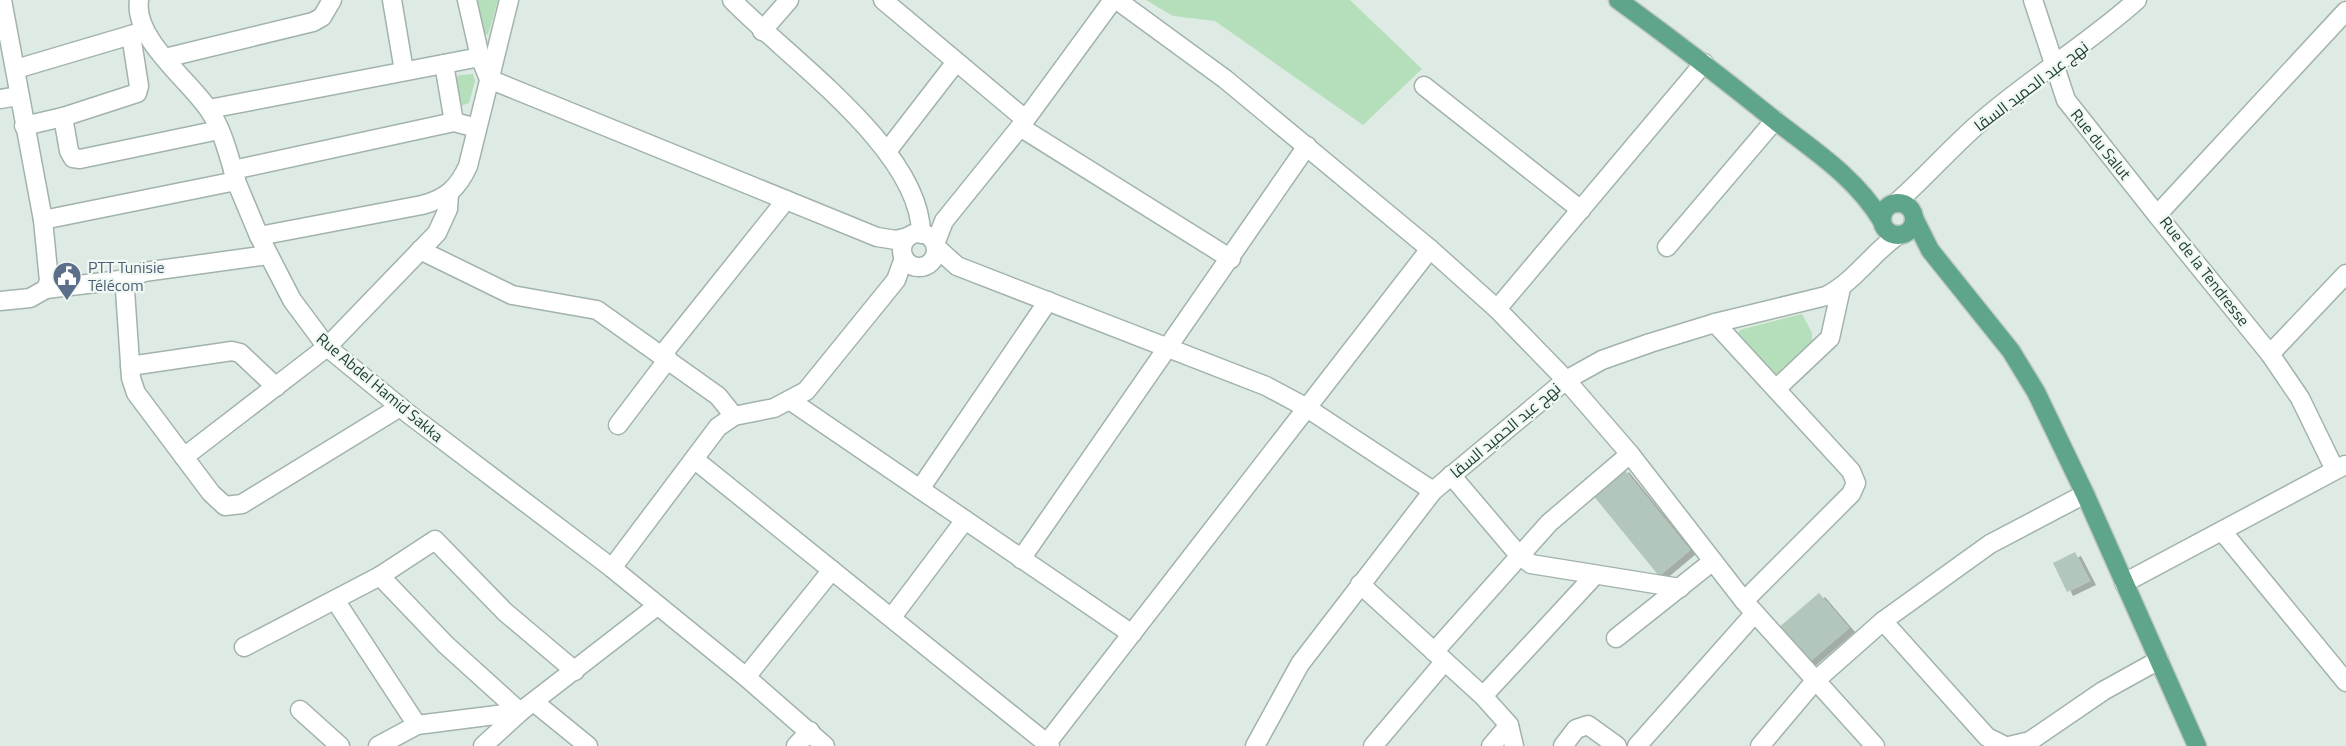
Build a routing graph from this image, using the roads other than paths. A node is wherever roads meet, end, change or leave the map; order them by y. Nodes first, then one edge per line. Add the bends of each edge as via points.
1 (2, 0) edge
2 (139, 0) edge
3 (332, 0) edge
4 (392, 0) edge
5 (467, 0) edge
6 (509, 0) edge
7 (732, 0) edge
8 (789, 0) edge
9 (883, 0) edge
10 (1115, 0) edge
11 (1617, 0) edge
12 (2033, 0) edge
13 (2137, 0) edge
14 (2346, 11) edge
15 (762, 31) junction
16 (138, 33) junction
17 (480, 57) junction
18 (165, 58) junction
19 (956, 62) junction
20 (1704, 63) junction
21 (444, 64) junction
22 (2053, 68) junction
23 (16, 69) junction
24 (404, 71) junction
25 (489, 79) junction
26 (1424, 86) dead end
27 (19, 96) junction
28 (0, 99) edge
29 (209, 110) junction
30 (63, 117) junction
31 (1775, 120) junction
32 (454, 122) junction
33 (1023, 123) junction
34 (24, 126) junction
35 (477, 128) junction
36 (219, 130) junction
37 (1307, 146) junction
38 (888, 150) junction
39 (1839, 170) junction
40 (235, 176) junction
41 (1927, 176) junction
42 (449, 194) junction
43 (786, 200) junction
44 (1896, 203) junction
45 (1581, 210) junction
46 (2157, 215) junction
47 (1913, 216) junction
48 (43, 220) junction
49 (1883, 223) junction
50 (1898, 235) junction
51 (259, 236) junction
52 (877, 237) junction
53 (925, 239) junction
54 (1667, 247) dead end
55 (1430, 249) junction
56 (420, 250) junction
57 (268, 255) junction
58 (1231, 260) junction
59 (1940, 261) junction
60 (912, 262) junction
61 (1867, 262) junction
62 (957, 266) junction
63 (2346, 274) edge
64 (128, 279) junction
65 (1841, 288) junction
66 (46, 289) junction
67 (0, 301) edge
68 (1048, 301) junction
69 (1497, 309) junction
70 (1715, 323) junction
71 (327, 347) junction
72 (1169, 347) junction
73 (2270, 354) junction
74 (665, 357) junction
75 (130, 366) junction
76 (1566, 380) junction
77 (276, 387) junction
78 (1776, 389) junction
79 (791, 401) junction
80 (400, 407) junction
81 (1307, 408) junction
82 (734, 416) junction
83 (618, 425) dead end
84 (1630, 454) junction
85 (184, 457) junction
86 (694, 459) junction
87 (2341, 467) edge
88 (1450, 475) junction
89 (920, 489) junction
90 (1433, 491) junction
91 (2085, 494) junction
92 (965, 520) junction
93 (2222, 531) junction
94 (1518, 554) junction
95 (1022, 559) junction
96 (1713, 561) junction
97 (612, 568) junction
98 (832, 570) junction
99 (1596, 574) junction
100 (380, 576) junction
101 (2124, 583) junction
102 (1360, 584) junction
103 (1680, 588) junction
104 (336, 600) junction
105 (657, 606) junction
106 (1749, 607) junction
107 (892, 617) junction
108 (1883, 621) junction
109 (1132, 634) junction
110 (1616, 638) dead end
111 (244, 647) dead end
112 (1440, 656) junction
113 (2159, 660) junction
114 (575, 671) junction
115 (746, 677) junction
116 (1814, 682) junction
117 (2346, 682) edge
118 (1483, 696) junction
119 (527, 707) junction
120 (300, 710) dead end
121 (417, 725) junction
122 (1509, 725) junction
123 (810, 731) junction
124 (1048, 745) edge
125 (340, 746) edge
126 (378, 746) edge
127 (483, 746) edge
128 (588, 746) edge
129 (796, 746) edge
130 (825, 746) edge
131 (1255, 746) edge
132 (1373, 746) edge
133 (1491, 746) edge
134 (1514, 746) edge
135 (1563, 746) edge
136 (1617, 746) edge
137 (1637, 746) edge
138 (1760, 746) edge
139 (1875, 746) edge
140 (2007, 746) edge
141 (2197, 746) edge

1 - 23 street
2 - 16 street
3 - 18 street via 322,17 314,22
4 - 24 street
5 - 17 street
6 - 25 street
7 - 15 street
8 - 15 street
9 - 19 street
10 - 33 street
10 - 37 street via 1180,44
11 - 20 main road
12 - 22 street, Rue du Salut
13 - 22 street, نهج عبد الحميد السقا
14 - 46 street, Rue de la Tendresse
15 - 38 street
16 - 18 street, Rue Abdel Hamid Sakka
16 - 23 street
16 - 30 street via 137,93
17 - 21 street
17 - 25 street
18 - 29 street, Rue Abdel Hamid Sakka
19 - 33 street
19 - 38 street
20 - 31 main road
20 - 45 street
21 - 24 street
21 - 32 street
22 - 41 street, نهج عبد الحميد السقا via 1985,117
22 - 46 street, Rue du Salut via 2066,100
23 - 27 street
24 - 29 street
25 - 35 street
25 - 43 street
26 - 45 street
27 - 28 street
27 - 34 street
29 - 36 street, Rue Abdel Hamid Sakka
30 - 34 street
30 - 36 street via 69,151 73,158 80,159
31 - 39 main road
31 - 54 street
32 - 35 street
32 - 40 street
33 - 53 street
33 - 58 street
34 - 48 street
35 - 42 street via 468,166
36 - 40 street, Rue Abdel Hamid Sakka
37 - 55 street
37 - 58 street
38 - 53 street via 917,200
39 - 44 main road
39 - 49 main road via 1863,192
40 - 48 street
40 - 51 street, Rue Abdel Hamid Sakka
41 - 44 street, نهج عبد الحميد السقا
41 - 47 street, نهج عبد الحميد السقا via 1916,198
42 - 51 street via 422,205
42 - 56 street via 437,233
43 - 52 street
43 - 74 street
44 - 47 main road via 1905,205
44 - 49 main road via 1886,209
45 - 69 street
46 - 73 street, Rue de la Tendresse
47 - 50 main road via 1908,232
47 - 59 main road via 1922,237
48 - 66 street via 49,281
49 - 50 main road via 1889,232
49 - 61 street, نهج عبد الحميد السقا
50 - 59 main road
50 - 61 street, نهج عبد الحميد السقا
51 - 57 street, Rue Abdel Hamid Sakka
52 - 53 street
52 - 60 street
53 - 60 street via 902,248
53 - 60 street via 934,257
53 - 62 street
55 - 69 street
55 - 81 street
56 - 71 street
56 - 74 street via 512,295 597,310
57 - 64 street via 144,272
57 - 71 street, Rue Abdel Hamid Sakka via 292,300
58 - 72 street
59 - 91 main road via 2011,351 2036,392
60 - 62 street
60 - 79 street via 806,391
61 - 65 street, نهج عبد الحميد السقا
62 - 68 street
63 - 73 street
64 - 66 street
64 - 75 street via 125,290
65 - 70 street, نهج عبد الحميد السقا via 1826,296
65 - 78 street via 1830,338
66 - 67 street via 30,298
68 - 72 street
68 - 89 street
69 - 76 street
70 - 76 street, نهج عبد الحميد السقا via 1602,360
70 - 78 street
71 - 77 street
71 - 80 street, Rue Abdel Hamid Sakka
72 - 81 street via 1248,378
72 - 95 street
73 - 87 street, Rue de la Tendresse
74 - 82 street via 718,396
74 - 83 street
75 - 77 street via 232,351 240,353
75 - 85 street via 140,400
76 - 84 street
76 - 88 street, نهج عبد الحميد السقا
77 - 85 street
78 - 106 street via 1851,471 1856,483 1851,494
79 - 82 street
79 - 89 street
80 - 85 street via 236,507 219,503
80 - 97 street, Rue Abdel Hamid Sakka
81 - 90 street
81 - 109 street
82 - 86 street via 718,427
84 - 94 street
84 - 96 street
86 - 97 street
86 - 98 street
87 - 93 street
88 - 90 street, نهج عبد الحميد السقا
88 - 94 street
89 - 92 street
90 - 102 street, نهج عبد الحميد السقا
91 - 101 main road
91 - 108 street via 1990,544
92 - 95 street
92 - 107 street
93 - 101 street
93 - 117 street
94 - 99 street via 1531,564
94 - 112 street
95 - 109 street
96 - 103 street
96 - 106 street
97 - 105 street, Rue Abdel Hamid Sakka
98 - 107 street
98 - 115 street
99 - 103 street
99 - 118 street
100 - 104 street
100 - 114 street via 435,540 505,612
100 - 119 street via 446,645
101 - 113 main road
102 - 112 street
102 - 131 street, نهج عبد الحميد السقا via 1300,664
103 - 110 street
104 - 111 street
104 - 121 street
105 - 114 street
105 - 115 street, Rue Abdel Hamid Sakka
106 - 116 street
106 - 137 street
107 - 124 street
108 - 116 street
108 - 140 street via 1987,737
109 - 124 street
112 - 118 street
112 - 132 street
113 - 140 street via 2103,691 2030,741
113 - 141 main road
114 - 119 street
115 - 123 street, Rue Abdel Hamid Sakka
116 - 138 street
116 - 139 street
118 - 122 street
119 - 121 street
119 - 127 street
119 - 128 street
120 - 125 street
121 - 126 street
122 - 133 street
122 - 134 street
123 - 129 street
123 - 130 street, Rue Abdel Hamid Sakka
135 - 136 street via 1576,729 1588,725

